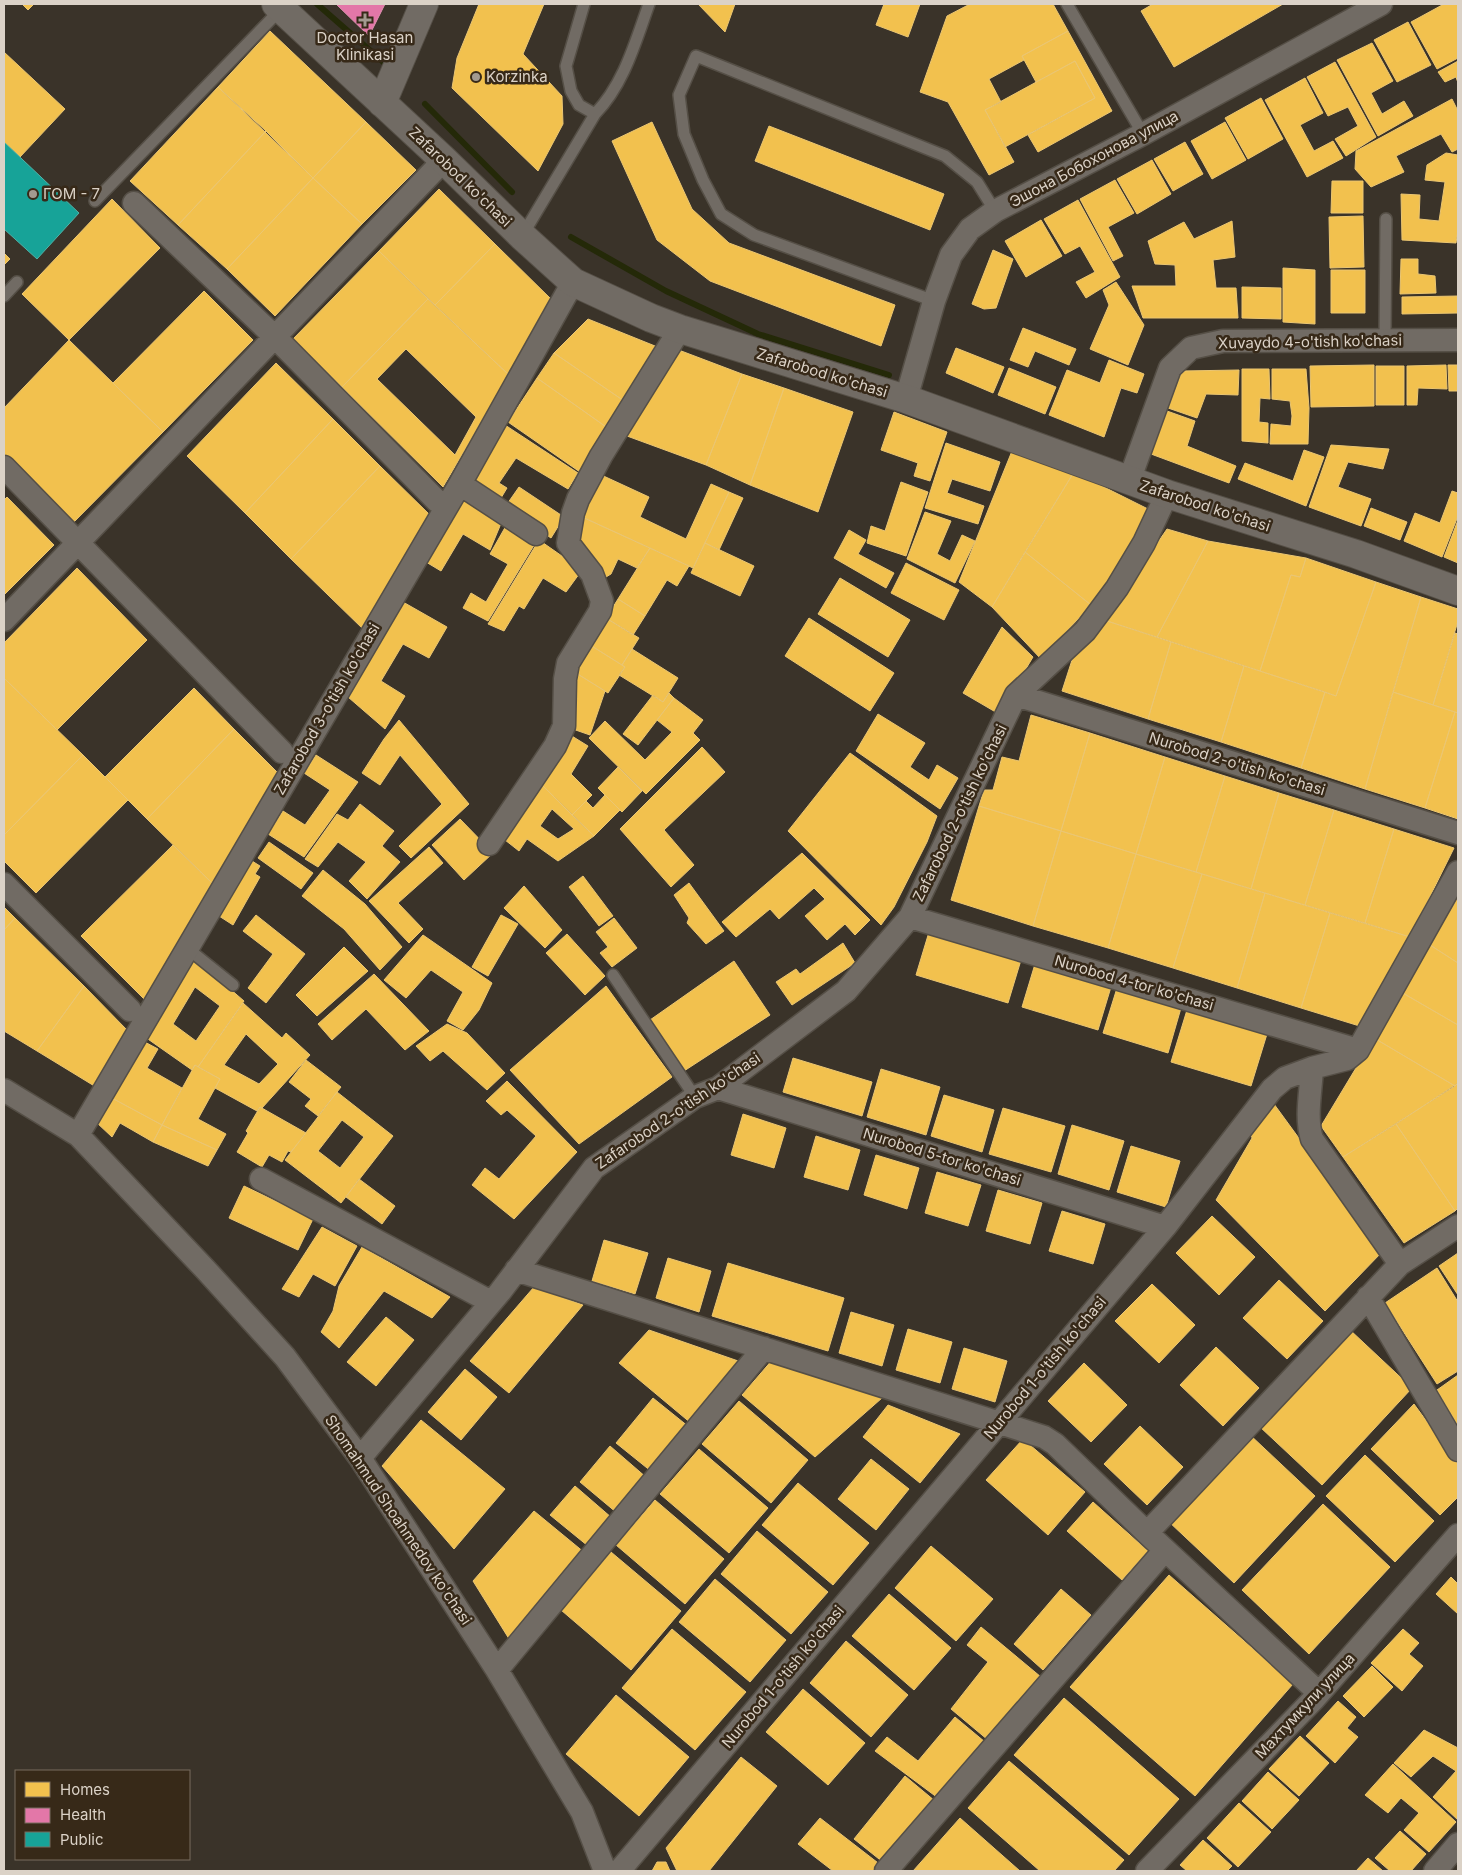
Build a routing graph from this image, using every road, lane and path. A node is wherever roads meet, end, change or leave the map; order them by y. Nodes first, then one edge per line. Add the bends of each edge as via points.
1 (424, 4) edge
2 (584, 4) edge
3 (649, 4) edge
4 (1068, 4) edge
5 (1381, 4) edge
6 (279, 6) edge
7 (382, 103) junction
8 (595, 114) junction
9 (1143, 134) junction
10 (444, 160) junction
11 (95, 201) dead end
12 (134, 203) dead end
13 (995, 211) junction
14 (1386, 219) dead end
15 (522, 236) junction
16 (17, 282) dead end
17 (573, 282) junction
18 (4, 296) edge
19 (934, 302) junction
20 (680, 329) junction
21 (275, 337) junction
22 (1385, 340) junction
23 (1458, 340) edge
24 (906, 399) junction
25 (4, 467) edge
26 (1129, 481) junction
27 (460, 484) junction
28 (1167, 494) junction
29 (437, 501) dead end
30 (536, 534) dead end
31 (78, 542) junction
32 (1458, 591) edge
33 (4, 620) edge
34 (1016, 695) junction
35 (282, 752) dead end
36 (1458, 833) edge
37 (489, 844) dead end
38 (1458, 872) edge
39 (4, 884) edge
40 (910, 917) junction
41 (187, 948) junction
42 (613, 975) dead end
43 (233, 985) dead end
44 (130, 1010) dead end
45 (1358, 1050) junction
46 (1312, 1068) junction
47 (718, 1088) junction
48 (4, 1090) edge
49 (695, 1097) junction
50 (78, 1135) junction
51 (261, 1179) dead end
52 (1458, 1226) edge
53 (1165, 1227) junction
54 (1400, 1264) junction
55 (516, 1270) junction
56 (1368, 1297) junction
57 (492, 1302) junction
58 (764, 1348) junction
59 (999, 1422) junction
60 (1458, 1450) edge
61 (360, 1458) junction
62 (1147, 1533) junction
63 (1458, 1535) edge
64 (1165, 1550) junction
65 (497, 1670) junction
66 (1319, 1693) junction
67 (1458, 1844) edge
68 (605, 1871) edge
69 (619, 1871) edge
70 (886, 1871) edge
71 (1147, 1871) edge
72 (1435, 1871) edge

1 - 7 street
2 - 8 lane via 566,66 571,91 579,105
3 - 8 lane via 627,68 607,102
4 - 9 lane
5 - 9 street, Эшона Бобохонова улица
6 - 7 street, Zafarobod ko'chasi
6 - 11 lane
7 - 10 street, Zafarobod ko'chasi
8 - 15 lane
9 - 13 street, Эшона Бобохонова улица
10 - 15 street, Zafarobod ko'chasi
10 - 21 street
12 - 21 street
13 - 19 street, Эшона Бобохонова улица via 970,229 952,255
13 - 19 lane via 977,182 945,156 696,56 679,95 684,134 721,214 754,235
14 - 22 lane
15 - 17 street, Zafarobod ko'chasi
16 - 18 lane
17 - 20 street, Zafarobod ko'chasi
17 - 27 street, Zafarobod 3-o'tish ko'chasi
19 - 24 street, Эшона Бобохонова улица
20 - 24 street, Zafarobod ko'chasi
20 - 37 street via 578,499 568,543 592,574 602,601 600,611 568,662 564,679 564,726 555,746
21 - 29 street
21 - 31 street
22 - 23 street, Xuvaydo 4-o'tish ko'chasi
22 - 26 street, Xuvaydo 4-o'tish ko'chasi via 1223,341 1191,348 1170,368
24 - 26 street, Zafarobod ko'chasi
25 - 31 street
26 - 28 street, Zafarobod ko'chasi
27 - 30 street
27 - 41 street, Zafarobod 3-o'tish ko'chasi
28 - 32 street, Zafarobod ko'chasi via 1356,554
28 - 34 street, Zafarobod 2-o'tish ko'chasi via 1144,543 1112,595 1085,630
31 - 33 street
31 - 35 street
34 - 36 street, Nurobod 2-o'tish ko'chasi
34 - 40 street, Zafarobod 2-o'tish ko'chasi
38 - 45 street
39 - 44 street
40 - 45 street, Nurobod 4-tor ko'chasi
40 - 47 street, Zafarobod 2-o'tish ko'chasi via 846,991
41 - 43 lane
41 - 50 street, Zafarobod 3-o'tish ko'chasi
42 - 49 lane
45 - 46 street, Nurobod 1-o'tish ko'chasi via 1347,1059
46 - 53 street, Nurobod 1-o'tish ko'chasi via 1285,1078 1272,1089
46 - 54 street via 1309,1121 1312,1139
47 - 49 street, Zafarobod 2-o'tish ko'chasi
47 - 53 street, Nurobod 5-tor ko'chasi
48 - 50 street, Shomahmud Shoahmedov ko'chasi
49 - 55 street, Zafarobod 2-o'tish ko'chasi via 594,1168
50 - 61 street, Shomahmud Shoahmedov ko'chasi via 285,1357
51 - 57 street
52 - 54 street
53 - 59 street, Nurobod 1-o'tish ko'chasi
54 - 56 street
55 - 57 street, Zafarobod 2-o'tish ko'chasi
55 - 58 street
56 - 60 street
56 - 62 street
57 - 61 street, Zafarobod 2-o'tish ko'chasi
58 - 59 street
58 - 65 street
59 - 62 street via 1055,1444
59 - 69 street, Nurobod 1-o'tish ko'chasi
61 - 65 street, Shomahmud Shoahmedov ko'chasi
62 - 64 street
63 - 66 street, Махтумкули улица
64 - 66 street
64 - 70 street
65 - 68 street, Shomahmud Shoahmedov ko'chasi via 582,1812
66 - 71 street, Махтумкули улица
67 - 72 street

